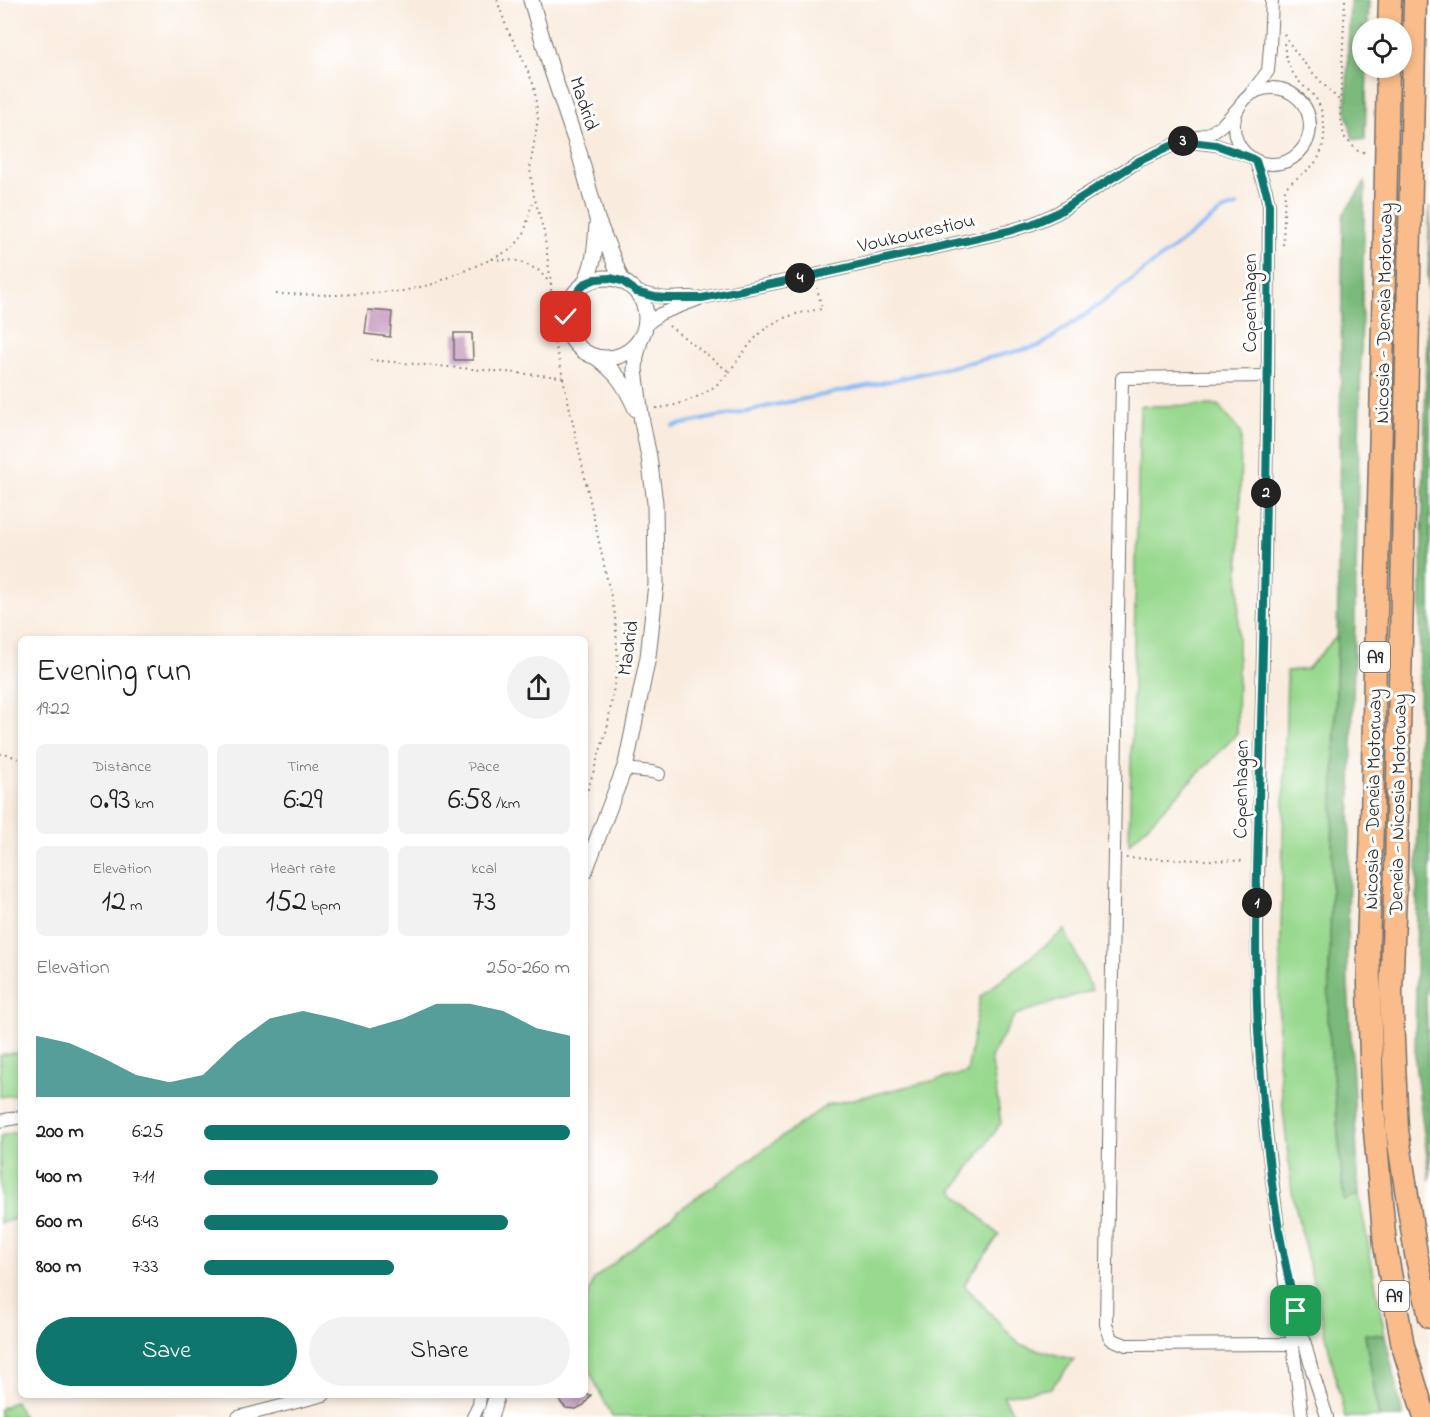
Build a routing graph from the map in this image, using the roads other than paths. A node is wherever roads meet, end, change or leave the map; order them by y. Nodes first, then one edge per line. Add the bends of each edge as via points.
1 (531, 0) edge
2 (1272, 0) edge
3 (1390, 0) edge
4 (1415, 0) edge
5 (1389, 18) edge
6 (1388, 78) edge
7 (1250, 94) junction
8 (1239, 107) junction
9 (1182, 141) junction
10 (1253, 159) junction
11 (597, 219) junction
12 (622, 281) junction
13 (584, 284) junction
14 (636, 292) junction
15 (702, 298) junction
16 (643, 331) junction
17 (596, 357) junction
18 (1268, 376) junction
19 (642, 422) junction
20 (625, 769) junction
21 (659, 774) dead end
22 (588, 863) edge
23 (18, 1118) edge
24 (0, 1121) edge
25 (1280, 1239) junction
26 (1430, 1317) edge
27 (1293, 1344) junction
28 (1403, 1346) junction
29 (312, 1398) edge
30 (479, 1398) edge
31 (496, 1398) edge
32 (238, 1417) edge
33 (472, 1417) edge
34 (490, 1417) edge
35 (1302, 1417) edge
36 (1327, 1417) edge
37 (1414, 1417) edge
38 (1425, 1417) edge

1 - 11 street, Madrid
2 - 7 street via 1268,71
3 - 5 highway
4 - 26 highway, Deneia - Nicosia Motorway / A9 via 1391,994 1397,1130
6 - 28 highway, Nicosia - Deneia Motorway / A9 via 1368,947 1373,1109 1385,1245
7 - 8 street
7 - 10 street via 1262,88 1288,91 1303,104 1311,123 1310,136 1295,158 1269,164
8 - 9 street, Voukourestiou via 1212,132
8 - 10 street via 1235,117 1236,139
9 - 10 street via 1216,145
9 - 15 street, Voukourestiou via 1139,161 1032,224
10 - 18 street, Copenhagen via 1269,205
11 - 12 street, Madrid
11 - 13 street, Madrid via 592,269
12 - 13 street via 596,279
12 - 14 street
13 - 17 street via 568,304 568,330 574,342
14 - 15 street via 666,298
14 - 16 street via 646,312
15 - 16 street, Voukourestiou via 660,314
16 - 17 street via 633,348 622,355
16 - 19 street, Madrid via 635,370
17 - 19 street, Madrid via 620,379
18 - 25 street, Copenhagen via 1258,1029
18 - 27 street via 1122,378 1106,1324 1111,1339 1126,1345
19 - 20 street, Madrid via 655,503 657,584 648,657
20 - 21 street
20 - 22 street, Madrid
23 - 24 street
25 - 27 street, Copenhagen
25 - 36 street via 1302,1335
27 - 35 street, Copenhagen
28 - 37 highway
28 - 38 highway, Nicosia - Deneia Motorway / A9
29 - 32 street
30 - 33 street
31 - 34 street

